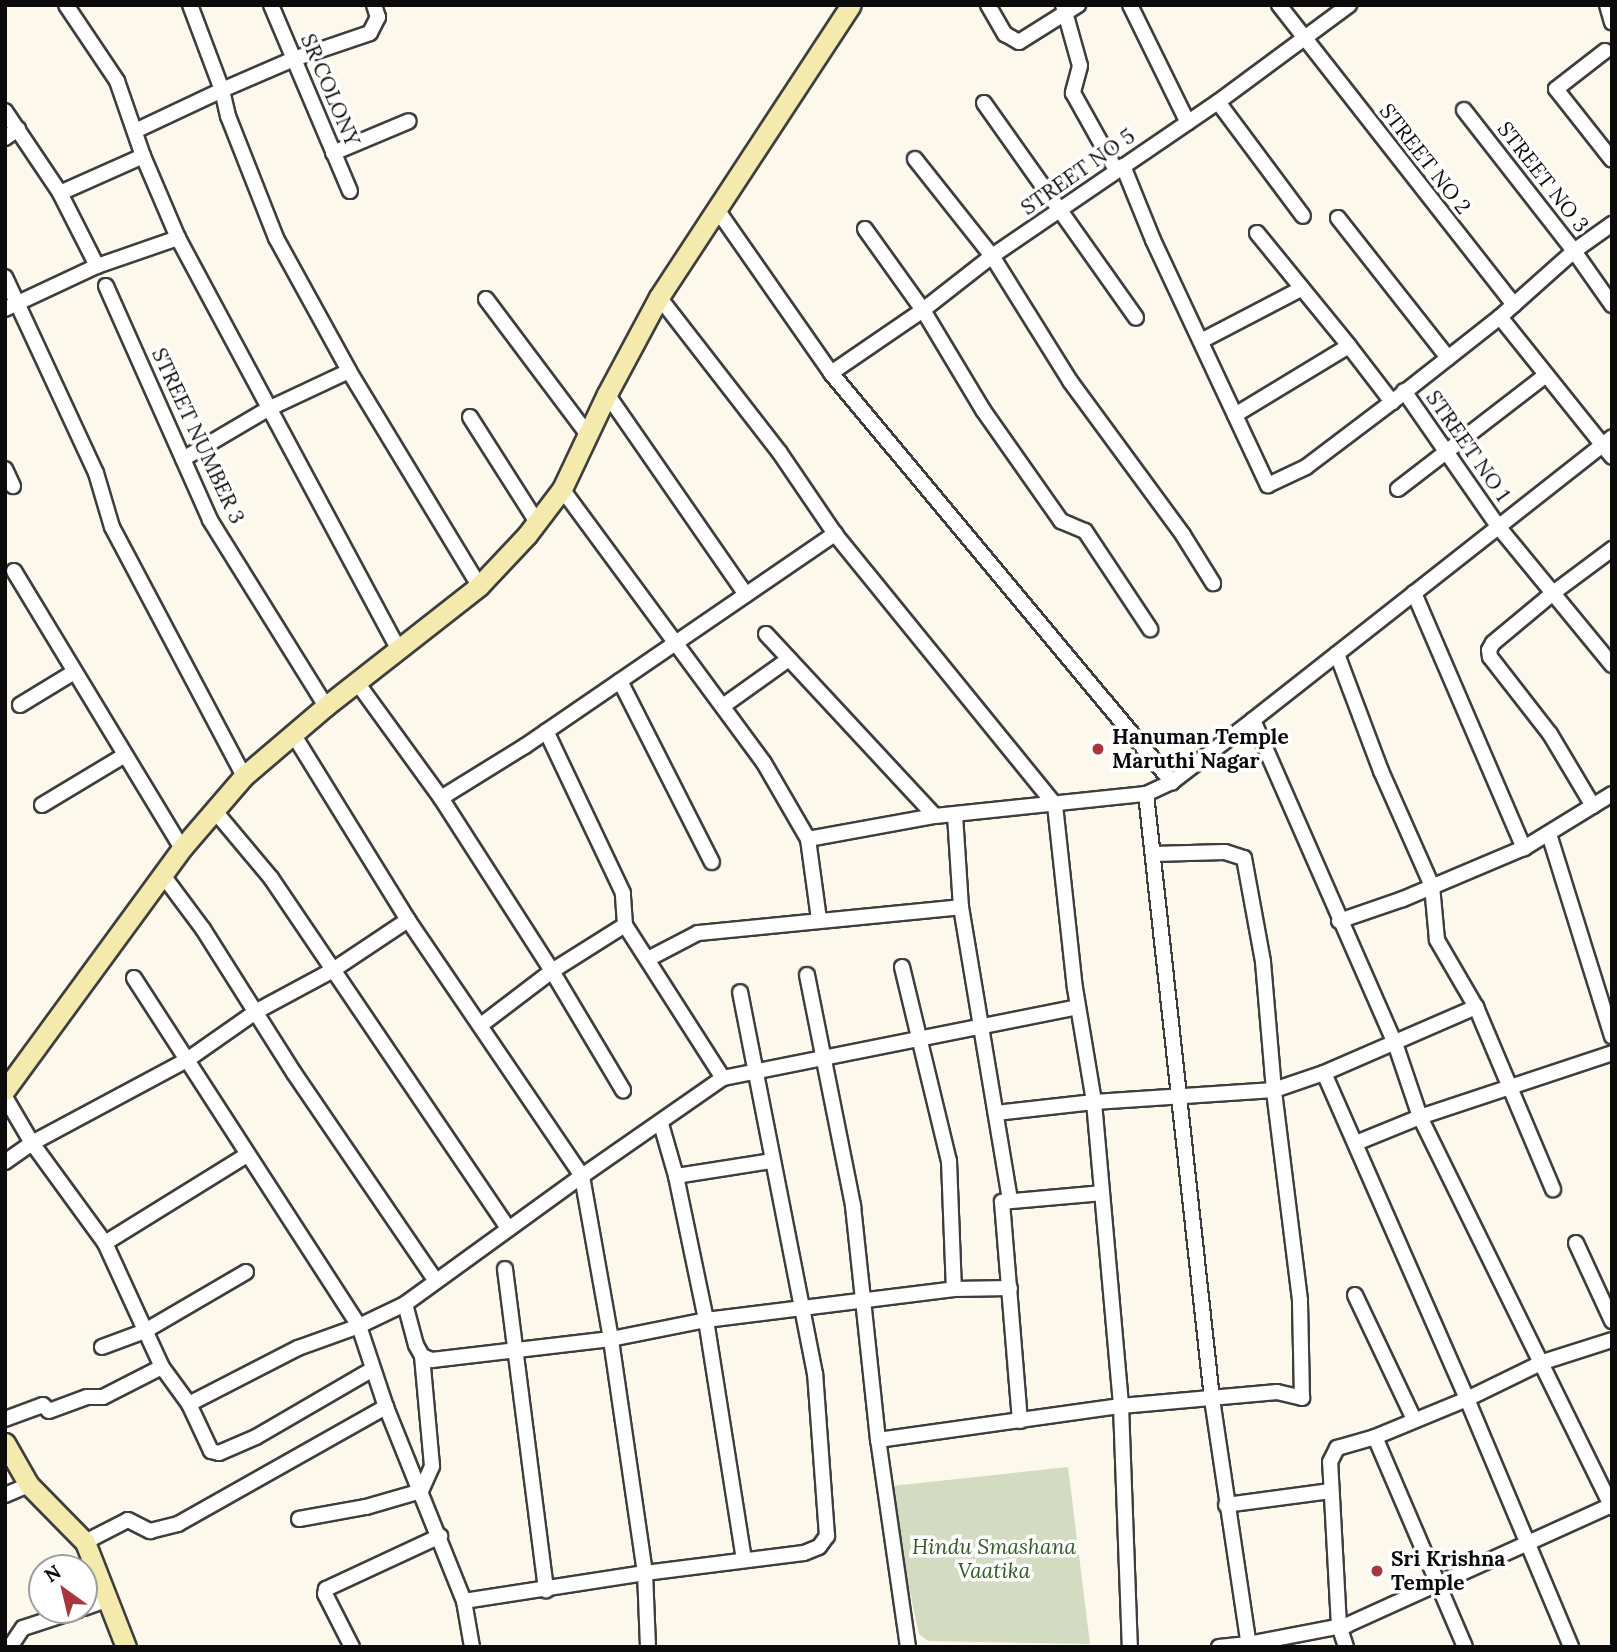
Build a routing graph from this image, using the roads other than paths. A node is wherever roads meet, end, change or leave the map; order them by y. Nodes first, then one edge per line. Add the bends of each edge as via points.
1 (66, 5) edge
2 (190, 5) edge
3 (271, 5) edge
4 (374, 5) edge
5 (851, 5) edge
6 (988, 5) edge
7 (1130, 5) edge
8 (1279, 5) edge
9 (1349, 5) edge
10 (1607, 5) edge
11 (1069, 8) edge
12 (1612, 22) edge
13 (1303, 39) junction
14 (1605, 51) dead end
15 (296, 58) junction
16 (222, 90) junction
17 (1218, 102) junction
18 (984, 103) dead end
19 (1464, 110) dead end
20 (5, 111) edge
21 (410, 121) dead end
22 (1188, 122) junction
23 (135, 131) junction
24 (11, 134) edge
25 (334, 153) junction
26 (143, 156) junction
27 (915, 159) dead end
28 (1612, 160) edge
29 (1119, 168) junction
30 (350, 191) dead end
31 (60, 193) junction
32 (716, 208) junction
33 (1062, 209) junction
34 (1303, 216) dead end
35 (1338, 218) dead end
36 (1612, 224) edge
37 (864, 229) dead end
38 (1257, 233) dead end
39 (178, 238) junction
40 (1574, 251) junction
41 (992, 256) junction
42 (97, 266) junction
43 (5, 277) edge
44 (106, 286) dead end
45 (1301, 289) junction
46 (659, 297) junction
47 (486, 299) dead end
48 (1514, 305) junction
49 (1612, 305) edge
50 (11, 306) edge
51 (923, 310) junction
52 (1500, 317) junction
53 (1136, 318) dead end
54 (1202, 341) junction
55 (1349, 346) junction
56 (1448, 358) junction
57 (349, 371) junction
58 (831, 373) junction
59 (1546, 375) junction
60 (1404, 391) junction
61 (607, 394) junction
62 (1392, 402) junction
63 (268, 409) junction
64 (1235, 415) junction
65 (470, 417) dead end
66 (588, 435) junction
67 (1607, 441) edge
68 (1447, 454) junction
69 (1612, 457) edge
70 (183, 459) junction
71 (5, 468) edge
72 (13, 486) dead end
73 (562, 489) junction
74 (1398, 489) dead end
75 (537, 522) junction
76 (1497, 525) junction
77 (835, 534) junction
78 (1612, 549) edge
79 (14, 571) dead end
80 (1213, 583) dead end
81 (479, 586) junction
82 (1414, 593) junction
83 (1553, 593) junction
84 (746, 595) junction
85 (1150, 629) dead end
86 (766, 634) dead end
87 (677, 642) junction
88 (399, 650) junction
89 (1338, 654) junction
90 (1610, 657) edge
91 (789, 659) junction
92 (75, 672) junction
93 (356, 681) junction
94 (620, 681) junction
95 (20, 705) dead end
96 (326, 706) junction
97 (723, 706) junction
98 (1253, 720) junction
99 (546, 731) junction
100 (293, 734) junction
101 (125, 755) junction
102 (244, 776) junction
103 (1172, 782) junction
104 (1146, 794) junction
105 (1612, 794) edge
106 (441, 798) junction
107 (42, 805) dead end
108 (1055, 805) junction
109 (1593, 806) junction
110 (214, 810) junction
111 (955, 815) junction
112 (935, 816) junction
113 (1549, 834) junction
114 (808, 839) junction
115 (181, 848) junction
116 (1524, 848) junction
117 (1153, 854) junction
118 (712, 862) dead end
119 (162, 874) junction
120 (1432, 886) junction
121 (961, 907) junction
122 (819, 919) junction
123 (408, 920) junction
124 (1339, 921) junction
125 (625, 925) junction
126 (648, 959) junction
127 (902, 967) dead end
128 (332, 970) junction
129 (552, 971) junction
130 (807, 975) dead end
131 (134, 978) dead end
132 (740, 992) dead end
133 (1077, 1007) junction
134 (1476, 1007) junction
135 (257, 1011) junction
136 (481, 1025) junction
137 (980, 1026) junction
138 (1612, 1036) edge
139 (921, 1037) junction
140 (1395, 1043) junction
141 (1612, 1053) edge
142 (824, 1056) junction
143 (187, 1060) junction
144 (753, 1072) junction
145 (1324, 1073) junction
146 (723, 1078) junction
147 (1511, 1088) junction
148 (5, 1090) edge
149 (623, 1090) dead end
150 (1274, 1090) junction
151 (1181, 1095) junction
152 (5, 1097) edge
153 (1094, 1102) junction
154 (996, 1113) junction
155 (1420, 1117) junction
156 (661, 1124) junction
157 (32, 1143) junction
158 (1356, 1143) junction
159 (247, 1155) junction
160 (772, 1161) junction
161 (5, 1162) edge
162 (582, 1176) junction
163 (676, 1176) junction
164 (1553, 1189) dead end
165 (1102, 1193) junction
166 (1010, 1201) junction
167 (508, 1228) junction
168 (105, 1243) junction
169 (1576, 1243) dead end
170 (505, 1269) dead end
171 (246, 1272) dead end
172 (435, 1280) junction
173 (1010, 1288) junction
174 (954, 1289) junction
175 (1355, 1295) dead end
176 (864, 1301) junction
177 (405, 1304) junction
178 (802, 1309) junction
179 (706, 1320) junction
180 (1612, 1321) edge
181 (359, 1326) junction
182 (145, 1331) junction
183 (611, 1339) junction
184 (1612, 1340) edge
185 (102, 1347) dead end
186 (516, 1351) junction
187 (422, 1356) junction
188 (1543, 1362) junction
189 (162, 1367) junction
190 (373, 1369) junction
191 (1212, 1399) junction
192 (1467, 1399) junction
193 (188, 1404) junction
194 (1121, 1406) junction
195 (386, 1407) junction
196 (5, 1419) edge
197 (1414, 1419) junction
198 (1020, 1422) junction
199 (1375, 1437) junction
200 (878, 1440) junction
201 (5, 1443) edge
202 (29, 1485) junction
203 (421, 1491) junction
204 (1331, 1491) junction
205 (5, 1495) edge
206 (1226, 1505) junction
207 (1612, 1506) edge
208 (299, 1519) dead end
209 (440, 1536) junction
210 (85, 1542) junction
211 (1527, 1543) junction
212 (744, 1560) junction
213 (645, 1573) junction
214 (1440, 1581) junction
215 (545, 1590) junction
216 (106, 1600) junction
217 (464, 1601) junction
218 (98, 1603) edge
219 (35, 1624) edge
220 (1339, 1626) junction
221 (1249, 1646) edge
222 (10, 1647) edge
223 (126, 1647) edge
224 (352, 1647) edge
225 (472, 1647) edge
226 (648, 1647) edge
227 (908, 1647) edge
228 (1130, 1647) edge
229 (1219, 1647) edge
230 (1346, 1647) edge
231 (1465, 1647) edge
232 (1571, 1647) edge

1 - 23 street via 117,80
2 - 16 street
3 - 15 street, SR COLONY
4 - 15 street via 378,17 370,33
5 - 32 street
6 - 11 street via 1005,34 1019,42
7 - 22 street
8 - 13 street, STREET NO 2
9 - 13 street, STREET NO 5
10 - 12 street
11 - 29 street via 1080,66 1073,93
13 - 17 street, STREET NO 5
13 - 48 street, STREET NO 2
14 - 28 street via 1556,89
15 - 16 street
15 - 25 street, SR COLONY
16 - 23 street
16 - 57 street via 276,238
17 - 22 street, STREET NO 5
17 - 34 street
18 - 33 street
19 - 40 street, STREET NO 3
20 - 24 street
21 - 25 street
22 - 29 street, STREET NO 5
23 - 26 street
24 - 31 street
25 - 30 street, SR COLONY
26 - 31 street
26 - 39 street
27 - 41 street
29 - 33 street, STREET NO 5
29 - 54 street
31 - 42 street
32 - 46 street
32 - 58 street
33 - 41 street, STREET NO 5
33 - 53 street
35 - 56 street
36 - 40 street
37 - 51 street
38 - 45 street
39 - 42 street
39 - 63 street
40 - 48 street
40 - 49 street, STREET NO 3
41 - 51 street, STREET NO 5
41 - 80 street via 1070,381 1183,534
42 - 50 street
43 - 50 street
44 - 70 street, STREET NUMBER 3
45 - 54 street
45 - 55 street
46 - 61 street
46 - 77 street via 780,453
47 - 66 street
48 - 52 street
50 - 102 street via 96,473 112,527
51 - 58 street, STREET NO 5
51 - 85 street via 983,410 1061,521 1085,531
52 - 56 street
52 - 59 street
54 - 64 street
55 - 62 street
55 - 64 street
56 - 60 street
57 - 63 street
57 - 81 street
58 - 103 street
59 - 67 street
59 - 68 street
60 - 62 street
60 - 68 street, STREET NO 1
61 - 66 street
61 - 84 street
62 - 64 street via 1306,467 1268,485
63 - 70 street
63 - 88 street
65 - 75 street
66 - 73 street
67 - 69 street
67 - 76 street
68 - 74 street
68 - 76 street, STREET NO 1
70 - 96 street, STREET NUMBER 3 via 210,520
71 - 72 street
73 - 75 street
73 - 87 street
75 - 81 street
76 - 82 street
76 - 83 street, STREET NO 1
77 - 84 street
77 - 108 street
78 - 83 street
79 - 92 street
81 - 88 street
82 - 89 street
82 - 116 street
83 - 90 street, STREET NO 1
83 - 109 street via 1493,643 1490,657 1550,734
84 - 87 street
86 - 91 street
87 - 94 street
87 - 97 street
88 - 93 street
89 - 98 street
89 - 120 street via 1381,771
91 - 97 street
91 - 112 street
92 - 95 street
92 - 101 street
93 - 96 street
93 - 106 street
94 - 99 street
94 - 118 street
96 - 100 street
97 - 114 street via 764,763
98 - 103 street
98 - 124 street
99 - 106 street
99 - 125 street via 623,893
100 - 102 street
100 - 123 street
101 - 107 street
101 - 115 street
102 - 110 street
103 - 104 street
104 - 108 street
104 - 117 street
105 - 109 street
106 - 129 street
108 - 111 street
108 - 133 street
109 - 113 street
110 - 115 street
110 - 128 street via 271,878
111 - 112 street
111 - 121 street
112 - 114 street
113 - 116 street
113 - 138 street
114 - 122 street
115 - 119 street
116 - 120 street
117 - 150 street via 1225,852 1244,858 1263,962
117 - 151 street
119 - 135 street
119 - 148 street
120 - 124 street
120 - 134 street via 1437,940
121 - 122 street
121 - 137 street
122 - 126 street via 698,933
123 - 128 street
123 - 136 street
124 - 140 street
125 - 126 street
125 - 129 street
126 - 146 street
127 - 139 street
128 - 135 street
128 - 167 street
129 - 136 street
129 - 149 street
130 - 142 street
131 - 143 street
132 - 144 street
133 - 137 street
133 - 153 street
134 - 140 street
134 - 147 street
135 - 143 street
135 - 172 street
136 - 162 street
137 - 139 street
137 - 154 street
139 - 142 street
139 - 174 street via 949,1161
140 - 145 street
140 - 155 street
141 - 147 street
142 - 144 street
142 - 176 street via 853,1206
143 - 157 street
143 - 159 street
144 - 146 street
144 - 160 street
145 - 150 street
145 - 158 street
146 - 156 street
147 - 155 street
147 - 164 street
150 - 151 street
150 - 191 street via 1300,1300 1302,1398 1277,1392
151 - 153 street
151 - 191 street
152 - 157 street
153 - 154 street
153 - 165 street
154 - 166 street
155 - 158 street
155 - 188 street
156 - 162 street
156 - 163 street
157 - 161 street
157 - 168 street
158 - 192 street
159 - 168 street
159 - 181 street
160 - 163 street
160 - 178 street
162 - 167 street
162 - 183 street
163 - 179 street
165 - 166 street
165 - 194 street
166 - 173 street via 1002,1202
167 - 172 street
168 - 182 street
169 - 180 street
170 - 186 street
171 - 182 street
172 - 177 street
173 - 174 street
173 - 198 street
174 - 176 street
175 - 197 street
176 - 178 street
176 - 200 street
177 - 181 street
177 - 187 street
178 - 179 street
178 - 212 street via 815,1374 827,1536 819,1547 804,1553
179 - 183 street
179 - 212 street
181 - 190 street
181 - 193 street via 299,1348
182 - 185 street
182 - 189 street
183 - 186 street
183 - 213 street
184 - 188 street
186 - 187 street via 432,1360
186 - 215 street
187 - 203 street via 432,1466
188 - 192 street
188 - 207 street
189 - 193 street
189 - 196 street via 103,1397 87,1397 49,1411 43,1405
190 - 193 street via 256,1437 219,1453 205,1444
190 - 195 street
191 - 194 street
191 - 206 street
192 - 197 street
192 - 211 street
194 - 198 street
194 - 228 street
195 - 203 street
195 - 210 street via 178,1524 150,1531 128,1520
197 - 199 street
198 - 200 street
199 - 204 street via 1337,1448 1330,1462
199 - 214 street
200 - 227 street
201 - 202 street
202 - 205 street
202 - 210 street
203 - 208 street
203 - 209 street
204 - 206 street
204 - 220 street
206 - 221 street
207 - 211 street
209 - 217 street
209 - 224 street via 326,1589
210 - 216 street
211 - 214 street
211 - 232 street
212 - 213 street
213 - 215 street
213 - 226 street
214 - 220 street
214 - 231 street
215 - 217 street
216 - 218 street
216 - 223 street
217 - 225 street
219 - 222 street via 23,1628
220 - 221 street
220 - 230 street
221 - 229 street

